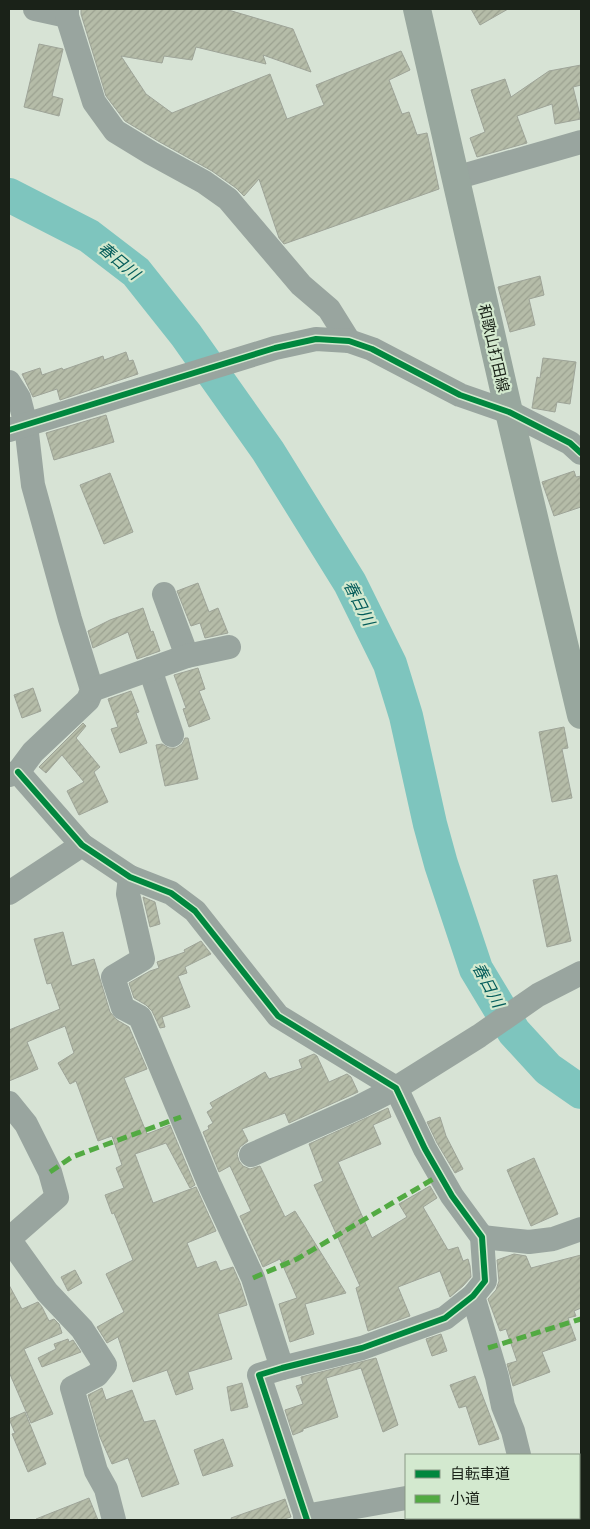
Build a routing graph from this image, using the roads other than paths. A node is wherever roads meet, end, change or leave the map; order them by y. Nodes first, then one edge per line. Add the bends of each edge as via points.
1 (35, 9) edge
2 (417, 9) edge
3 (67, 12) edge
4 (581, 142) edge
5 (455, 178) junction
6 (349, 341) junction
7 (9, 382) edge
8 (509, 412) junction
9 (17, 427) edge
10 (581, 453) edge
11 (164, 594) dead end
12 (230, 647) dead end
13 (188, 656) junction
14 (150, 669) junction
15 (92, 690) junction
16 (581, 715) edge
17 (172, 735) dead end
18 (14, 774) edge
19 (82, 845) junction
20 (130, 877) junction
21 (9, 893) edge
22 (581, 973) edge
23 (396, 1088) junction
24 (9, 1103) edge
25 (251, 1155) dead end
26 (581, 1229) edge
27 (482, 1237) junction
28 (473, 1296) junction
29 (282, 1368) junction
30 (519, 1454) edge
31 (405, 1498) edge
32 (306, 1518) edge
33 (114, 1520) edge

1 - 3 street
2 - 5 main road, 和歌山打田線
3 - 6 street via 94,102 115,131 228,198 301,285 329,309
4 - 5 street
5 - 8 main road, 和歌山打田線
6 - 8 street via 372,349 460,395
6 - 9 street via 316,339 275,348
7 - 9 street via 19,398
8 - 10 street via 570,443
8 - 16 main road, 和歌山打田線
9 - 15 street
11 - 13 street
12 - 13 street
13 - 14 street
14 - 15 street
14 - 17 street
15 - 18 street via 88,700
18 - 19 street
19 - 20 street
19 - 21 street
20 - 23 street via 171,893 195,911 278,1016
20 - 29 street via 128,894 143,960 113,977 123,1008 140,1017 208,1183 253,1278
22 - 23 street via 538,995
23 - 25 street
23 - 27 street via 452,1196
24 - 33 street via 26,1124 50,1172 57,1197 9,1239 47,1292 82,1329 105,1365 97,1375 72,1388
26 - 27 street via 554,1239 529,1242
27 - 28 street via 485,1281
28 - 29 street via 445,1318 362,1348
28 - 30 street
29 - 32 street via 259,1375
31 - 32 street

